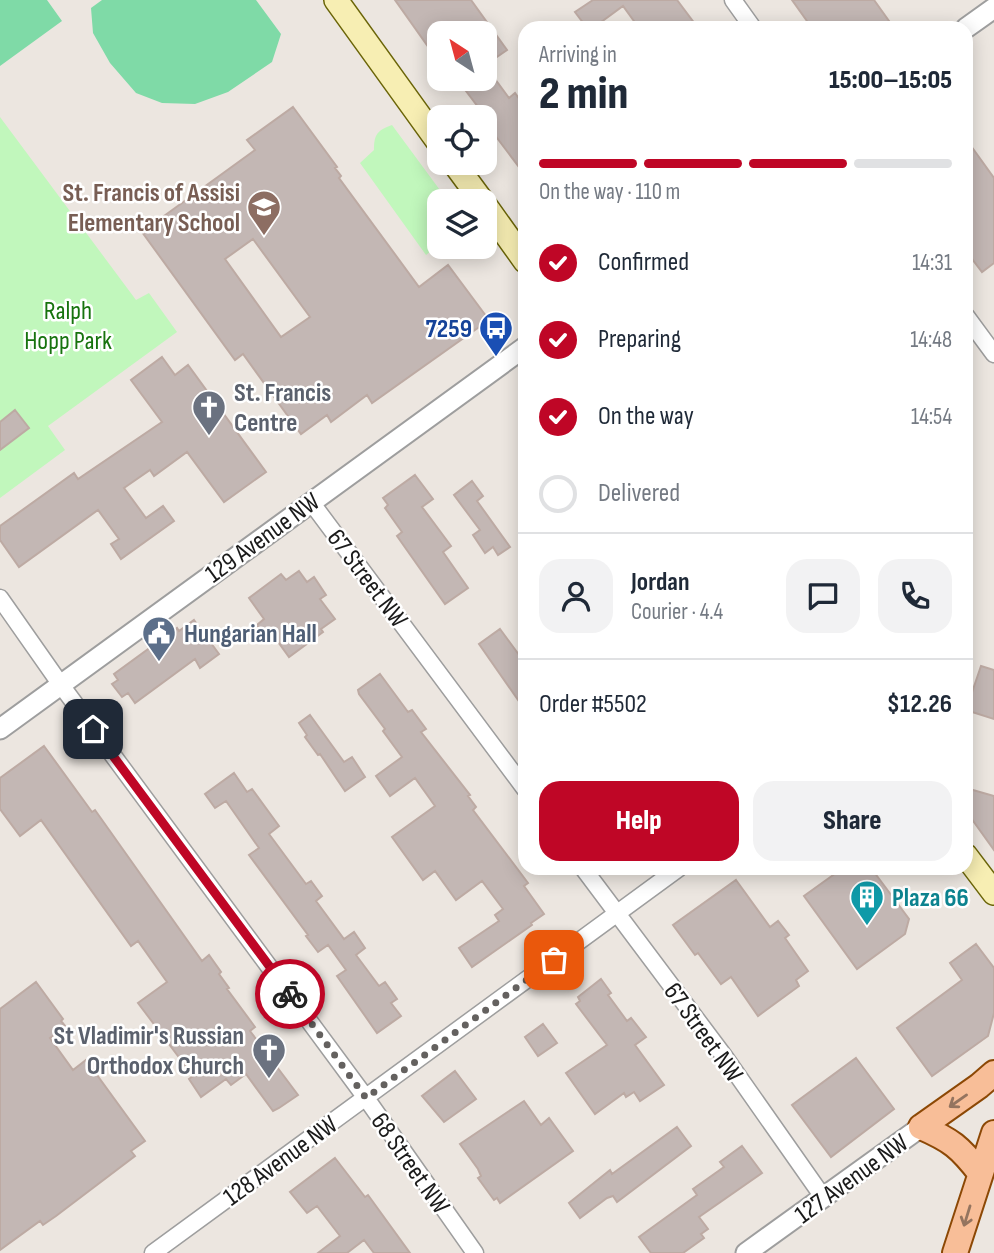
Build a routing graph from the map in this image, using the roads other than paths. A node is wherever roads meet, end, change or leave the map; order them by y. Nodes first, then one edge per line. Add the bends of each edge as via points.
1 (336, 0) edge
2 (733, 0) edge
3 (994, 8) edge
4 (749, 21) edge
5 (973, 23) edge
6 (427, 126) edge
7 (497, 222) edge
8 (518, 251) edge
9 (973, 326) edge
10 (518, 352) edge
11 (994, 354) edge
12 (311, 502) junction
13 (0, 598) edge
14 (61, 685) junction
15 (0, 729) edge
16 (518, 780) edge
17 (973, 865) edge
18 (588, 875) edge
19 (669, 875) edge
20 (994, 893) edge
21 (617, 913) junction
22 (994, 1073) edge
23 (366, 1098) junction
24 (921, 1127) junction
25 (994, 1133) edge
26 (980, 1173) junction
27 (823, 1197) junction
28 (153, 1253) edge
29 (475, 1253) edge
30 (746, 1253) edge
31 (955, 1253) edge

1 - 6 main road
2 - 4 street
3 - 5 street
7 - 8 main road
9 - 11 street
10 - 12 street, 129 Avenue NW
12 - 14 street, 129 Avenue NW
12 - 16 street, 67 Street NW
13 - 14 street, 68 Street NW
14 - 15 street, 129 Avenue NW
14 - 23 street, 68 Street NW
17 - 20 main road
18 - 21 street, 67 Street NW
19 - 21 street, 128 Avenue NW
21 - 23 street, 128 Avenue NW
21 - 27 street, 67 Street NW
22 -> 24 main road
23 - 28 street, 128 Avenue NW
23 - 29 street, 68 Street NW
24 - 26 main road via 949,1140
24 - 27 street, 127 Avenue NW
25 - 26 main road
26 -> 31 main road
27 - 30 street, 127 Avenue NW

